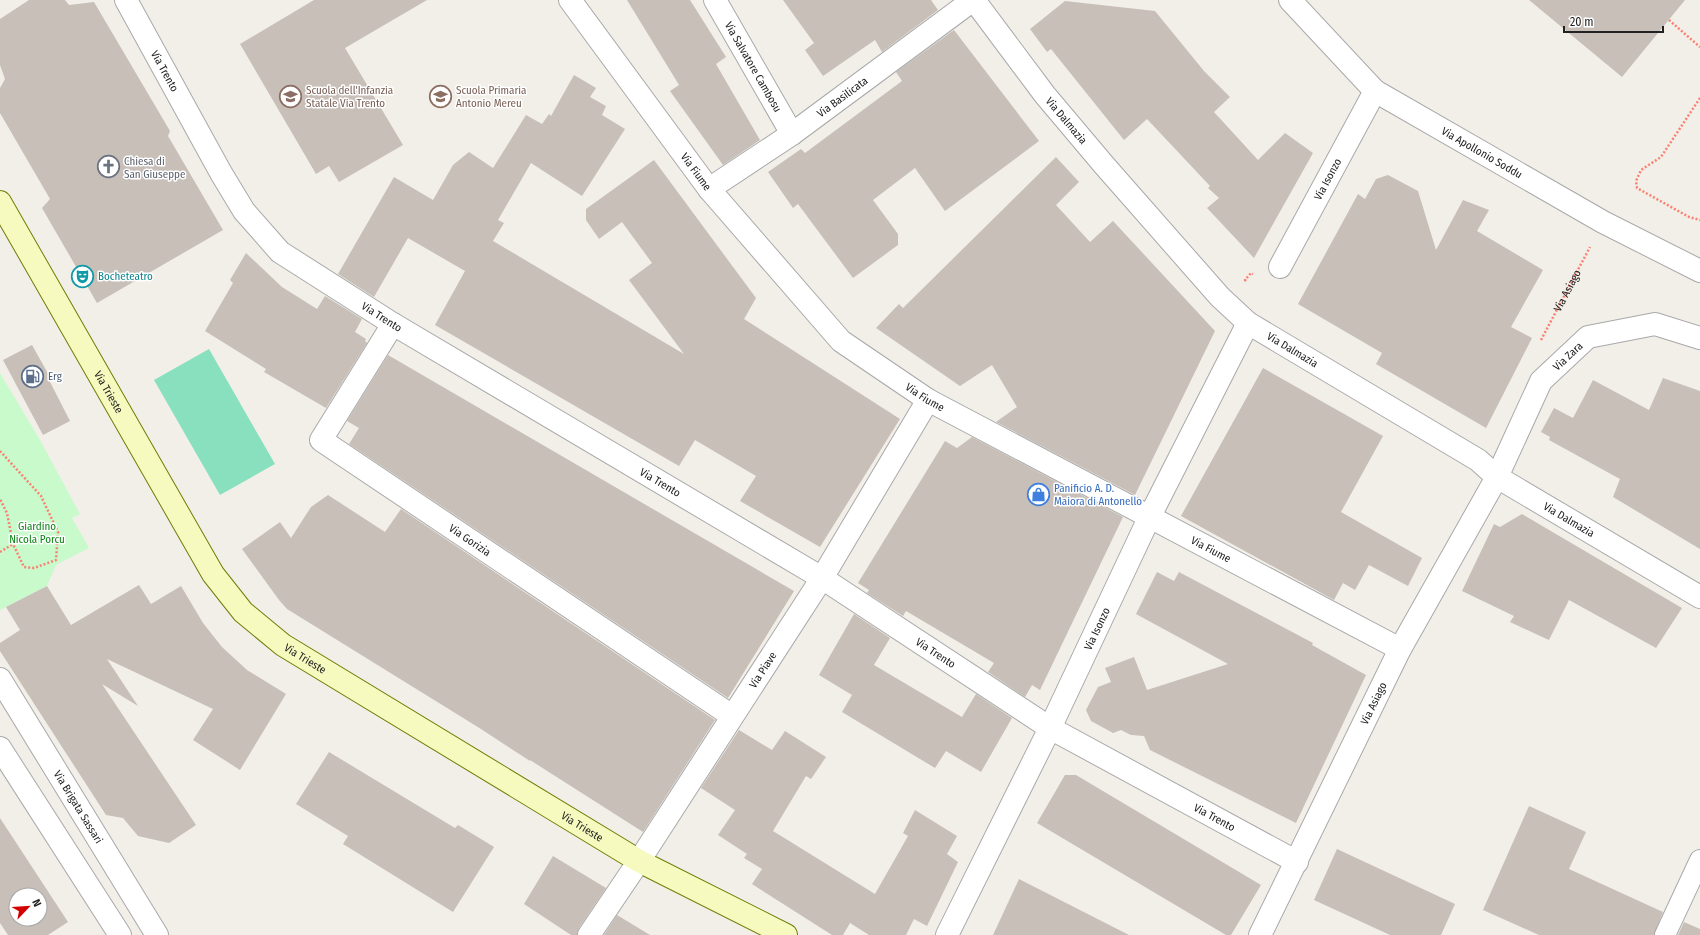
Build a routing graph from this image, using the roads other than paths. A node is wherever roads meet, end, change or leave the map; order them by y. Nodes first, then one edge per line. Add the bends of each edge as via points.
1 (126, 0) edge
2 (570, 0) edge
3 (715, 0) edge
4 (973, 0) edge
5 (1290, 0) edge
6 (1374, 90) junction
7 (792, 134) junction
8 (709, 189) junction
9 (0, 202) edge
10 (1280, 266) dead end
11 (1700, 271) edge
12 (1248, 323) junction
13 (393, 324) junction
14 (1700, 338) edge
15 (928, 400) junction
16 (1497, 477) junction
17 (1150, 516) junction
18 (822, 578) junction
19 (1700, 597) edge
20 (1400, 649) junction
21 (0, 679) edge
22 (732, 716) junction
23 (1050, 728) junction
24 (0, 748) edge
25 (1700, 860) edge
26 (639, 861) junction
27 (1297, 862) junction
28 (120, 935) edge
29 (157, 935) edge
30 (590, 935) edge
31 (786, 935) edge
32 (947, 935) edge
33 (1260, 935) edge
34 (1665, 935) edge

1 - 13 street, Via Trento via 244,211 280,252
2 - 8 street, Via Fiume
3 - 7 street, Via Salvatore Cambosu
4 - 7 street, Via Basilicata
4 - 12 street, Via Dalmazia via 1045,95 1104,165 1220,297
5 - 6 street, Via Apollonio Soddu
6 - 10 street, Via Isonzo
6 - 11 street, Via Apollonio Soddu via 1603,222
7 - 8 street, Via Basilicata
8 - 15 street, Via Fiume via 841,341
9 - 26 main road, Via Trieste via 213,574 243,612 283,646
12 - 16 street, Via Dalmazia via 1478,460
12 - 17 street, Via Isonzo
13 - 18 street, Via Trento
13 - 22 street, Via Gorizia via 321,440
14 - 16 street, Via Zara via 1655,324 1588,337 1541,381
15 - 17 street, Via Fiume
15 - 18 street, Via Piave
16 - 19 street, Via Dalmazia
16 - 20 street, Via Asiago
17 - 20 street, Via Fiume
17 - 23 street, Via Isonzo
18 - 22 street, Via Piave
18 - 23 street, Via Trento
20 - 27 street, Via Asiago
21 - 29 street, Via Brigata Sassari
22 - 26 street, Via Piave
23 - 27 street, Via Trento
23 - 32 street, Via Isonzo
24 - 28 street
25 - 34 lane
26 - 30 street, Via Piave
26 - 31 main road, Via Trieste
27 - 33 street, Via Asiago

